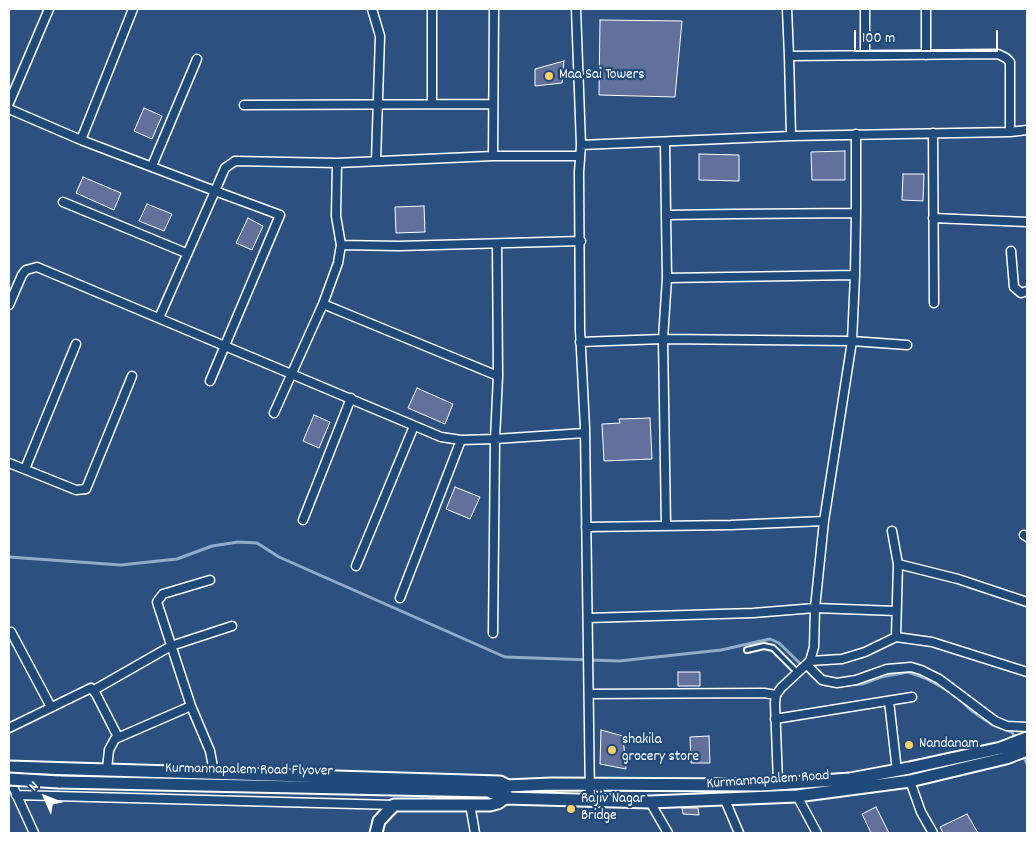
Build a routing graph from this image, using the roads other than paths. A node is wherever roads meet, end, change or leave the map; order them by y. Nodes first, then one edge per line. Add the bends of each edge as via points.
1 (49, 9) edge
2 (133, 9) edge
3 (372, 9) edge
4 (432, 9) edge
5 (494, 9) edge
6 (576, 9) edge
7 (787, 9) edge
8 (865, 9) edge
9 (926, 9) edge
10 (865, 55) junction
11 (926, 55) junction
12 (789, 56) junction
13 (197, 59) dead end
14 (9, 103) edge
15 (432, 104) junction
16 (493, 104) junction
17 (244, 105) dead end
18 (376, 105) junction
19 (9, 109) edge
20 (1027, 130) edge
21 (1010, 132) junction
22 (933, 133) junction
23 (856, 134) junction
24 (791, 136) junction
25 (82, 140) junction
26 (666, 142) junction
27 (581, 145) junction
28 (493, 156) junction
29 (580, 156) junction
30 (376, 161) junction
31 (337, 163) junction
32 (152, 166) junction
33 (215, 191) junction
34 (63, 202) dead end
35 (856, 214) junction
36 (666, 215) junction
37 (933, 218) junction
38 (1027, 222) edge
39 (581, 241) junction
40 (497, 244) junction
41 (341, 245) junction
42 (1011, 251) dead end
43 (186, 253) junction
44 (855, 275) junction
45 (667, 278) junction
46 (1027, 291) edge
47 (323, 304) junction
48 (934, 304) dead end
49 (9, 305) edge
50 (159, 318) junction
51 (663, 338) junction
52 (852, 340) junction
53 (580, 342) junction
54 (76, 344) dead end
55 (225, 345) junction
56 (907, 345) dead end
57 (291, 373) junction
58 (132, 376) dead end
59 (498, 376) junction
60 (210, 381) dead end
61 (351, 398) junction
62 (274, 413) dead end
63 (414, 426) junction
64 (585, 433) junction
65 (495, 439) junction
66 (461, 440) junction
67 (9, 462) edge
68 (25, 469) junction
69 (303, 520) dead end
70 (824, 521) junction
71 (666, 526) junction
72 (586, 527) junction
73 (892, 531) dead end
74 (898, 564) junction
75 (356, 566) dead end
76 (210, 580) dead end
77 (400, 598) dead end
78 (1027, 602) edge
79 (814, 608) junction
80 (896, 610) junction
81 (588, 618) junction
82 (232, 626) dead end
83 (11, 632) dead end
84 (493, 632) dead end
85 (896, 637) junction
86 (171, 646) junction
87 (746, 650) dead end
88 (804, 667) junction
89 (1027, 672) edge
90 (94, 690) junction
91 (589, 694) junction
92 (776, 695) junction
93 (912, 697) dead end
94 (889, 701) junction
95 (191, 706) junction
96 (51, 707) junction
97 (775, 719) junction
98 (1027, 727) edge
99 (9, 728) edge
100 (118, 738) junction
101 (1022, 746) edge
102 (9, 767) edge
103 (107, 769) junction
104 (897, 770) junction
105 (214, 772) junction
106 (9, 778) edge
107 (910, 781) junction
108 (591, 784) junction
109 (778, 784) junction
110 (506, 792) junction
111 (16, 795) junction
112 (797, 796) junction
113 (590, 800) junction
114 (725, 800) junction
115 (650, 802) junction
116 (470, 804) junction
117 (394, 805) junction
118 (34, 833) edge
119 (376, 833) edge
120 (475, 833) edge
121 (668, 833) edge
122 (739, 833) edge
123 (817, 833) edge
124 (933, 833) edge

1 - 14 street
2 - 25 street
3 - 18 street via 380,36
4 - 15 street
5 - 16 street
6 - 27 street
7 - 12 street
8 - 10 street
9 - 11 street
10 - 11 street
10 - 12 street
11 - 21 street via 998,54 1006,58 1010,62
12 - 24 street
13 - 32 street
15 - 16 street
15 - 18 street
16 - 28 street
17 - 18 street
18 - 30 street
19 - 25 street
20 - 21 street
21 - 22 street
22 - 23 street
22 - 37 street
23 - 24 street
23 - 35 street
24 - 26 street
25 - 32 street
26 - 27 street
26 - 36 street
27 - 29 street
28 - 29 street
28 - 30 street
29 - 39 street
30 - 31 street
31 - 33 street via 235,161 225,168
31 - 41 street via 336,216
32 - 33 street
33 - 43 street
33 - 55 street via 280,215
34 - 43 street
35 - 36 street
35 - 44 street
36 - 45 street
37 - 38 street
37 - 48 street
39 - 40 street
39 - 53 street
40 - 41 street
40 - 59 street
41 - 47 street
42 - 46 street via 1014,286 1021,293
43 - 50 street
44 - 45 street
44 - 52 street
45 - 51 street
47 - 57 street
47 - 59 street
49 - 50 street via 22,275 36,267
50 - 55 street
51 - 52 street
51 - 53 street
51 - 71 street
52 - 56 street
52 - 70 street
53 - 64 street
54 - 68 street
55 - 57 street
55 - 60 street
57 - 61 street
57 - 62 street
58 - 68 street via 86,489 76,490
59 - 65 street
61 - 63 street
61 - 69 street
63 - 66 street via 441,437
63 - 75 street
64 - 65 street
64 - 72 street
65 - 66 street
65 - 84 street
66 - 77 street
67 - 68 street
70 - 71 street
70 - 79 street
71 - 72 street
72 - 81 street
73 - 74 street
74 - 78 street via 958,579
74 - 80 street
76 - 86 street via 163,594 158,599
79 - 80 street
79 - 81 street
79 - 88 street via 814,647
80 - 85 street
81 - 91 street
82 - 86 street
83 - 96 street
85 - 88 street via 842,659
85 - 89 street via 932,642
86 - 90 street
86 - 95 street
87 - 88 lane via 764,646 773,648
88 - 92 street
88 - 98 street via 822,680 837,683 887,669 912,667 939,679 995,721 1006,726
90 - 96 street via 88,688
90 - 100 street
91 - 92 street
91 - 108 street
92 - 97 street
93 - 94 street
94 - 97 street
94 - 104 street
95 - 100 street
95 - 105 street via 208,745
96 - 99 street
97 - 109 street
100 - 103 street via 109,750
101 - 104 main road, Kurmannapalem Road
101 - 107 main road, Kurmannapalem Road
102 - 103 main road
103 - 105 main road
104 - 109 main road, Kurmannapalem Road via 850,779
105 - 110 main road via 500,782
106 - 110 main road, Kurmannapalem Road Flyover, bridge via 59,782
106 - 111 street
107 - 112 main road, Kurmannapalem Road
107 - 124 street
108 - 109 main road, Kurmannapalem Road
108 - 110 main road, Kurmannapalem Road
108 - 113 street
110 - 113 main road, Kurmannapalem Road
110 - 116 main road via 498,803
111 - 117 street
111 - 118 street
112 - 114 main road, Kurmannapalem Road
112 - 123 street
113 - 115 main road, Kurmannapalem Road
114 - 115 main road, Kurmannapalem Road
114 - 122 street
115 - 121 street
116 - 117 main road
116 - 120 street
117 - 119 main road via 379,821

